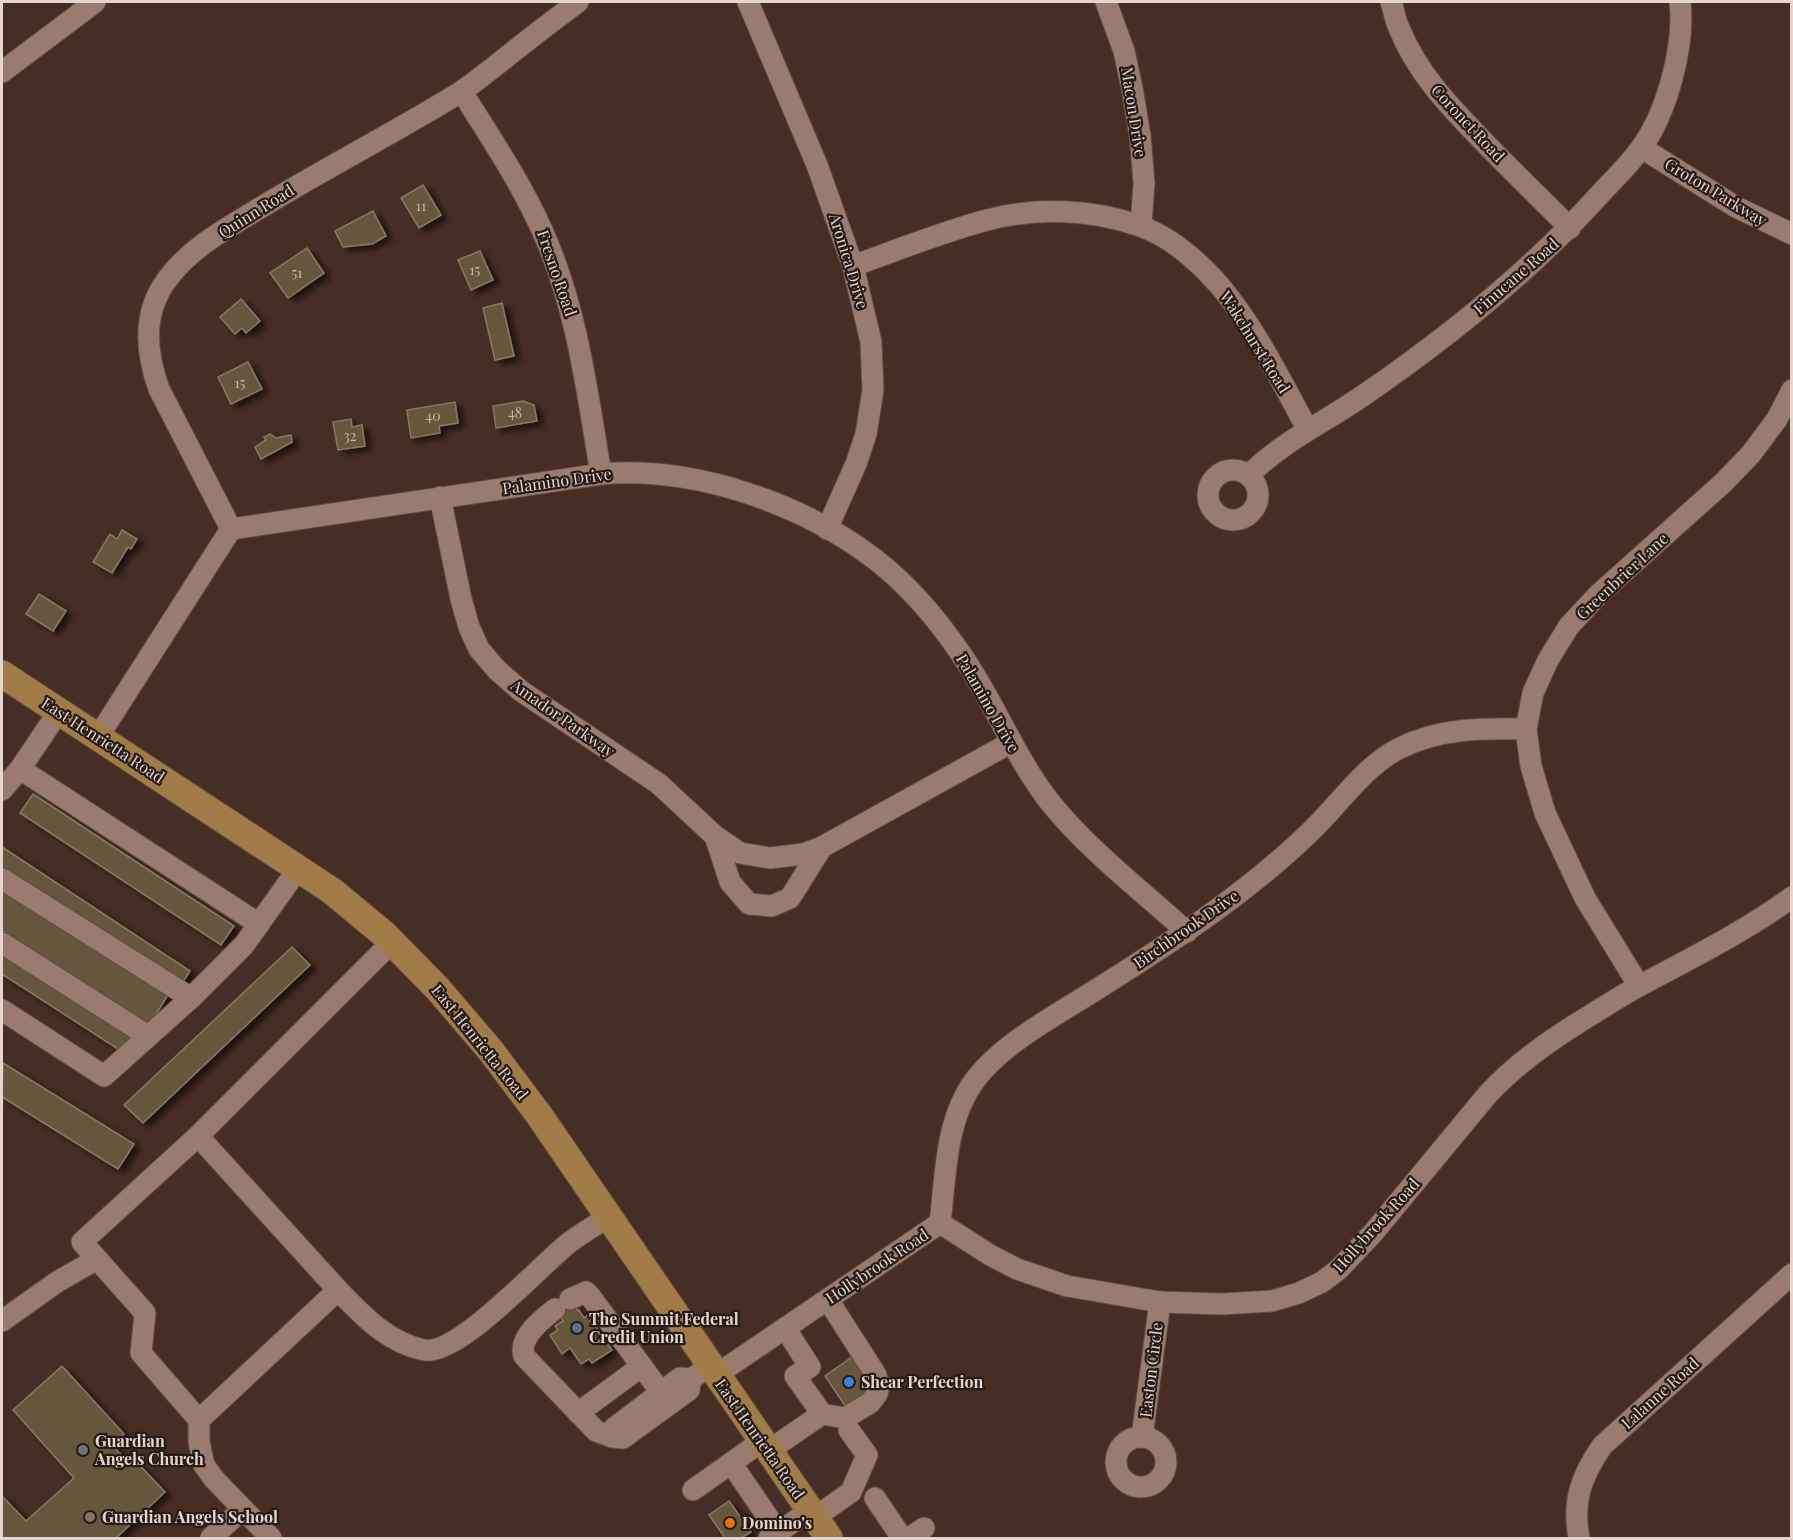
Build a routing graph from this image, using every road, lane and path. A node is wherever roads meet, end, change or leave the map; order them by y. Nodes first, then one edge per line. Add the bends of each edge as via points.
1 (95, 2) edge
2 (748, 2) edge
3 (1106, 2) edge
4 (1391, 2) edge
5 (1680, 2) edge
6 (571, 3) edge
7 (2, 72) edge
8 (462, 92) junction
9 (1642, 148) junction
10 (1141, 226) junction
11 (1570, 228) junction
12 (1791, 234) edge
13 (853, 266) junction
14 (1791, 390) edge
15 (1308, 430) junction
16 (600, 474) junction
17 (1249, 475) dead end
18 (440, 497) junction
19 (231, 529) junction
20 (827, 529) junction
21 (2, 674) edge
22 (59, 711) junction
23 (1526, 729) junction
24 (98, 737) junction
25 (1010, 743) junction
26 (20, 769) junction
27 (2, 790) edge
28 (715, 836) junction
29 (822, 847) junction
30 (298, 869) junction
31 (2, 879) edge
32 (1791, 897) edge
33 (259, 924) junction
34 (1187, 932) junction
35 (392, 942) junction
36 (2, 943) edge
37 (1638, 986) junction
38 (191, 998) junction
39 (2, 1010) edge
40 (148, 1036) junction
41 (198, 1136) junction
42 (608, 1217) junction
43 (940, 1224) junction
44 (97, 1259) junction
45 (1791, 1274) edge
46 (338, 1290) junction
47 (828, 1300) junction
48 (1160, 1302) junction
49 (2, 1321) edge
50 (785, 1328) junction
51 (642, 1366) junction
52 (706, 1374) junction
53 (660, 1391) junction
54 (578, 1413) junction
55 (822, 1414) junction
56 (199, 1420) junction
57 (849, 1430) dead end
58 (612, 1437) junction
59 (1142, 1437) dead end
60 (765, 1446) junction
61 (731, 1462) junction
62 (693, 1490) dead end
63 (875, 1498) dead end
64 (247, 1514) junction
65 (818, 1522) edge
66 (902, 1534) edge
67 (773, 1535) edge
68 (211, 1539) edge
69 (271, 1539) edge
70 (1579, 1539) edge

1 - 7 street
2 - 13 street, Aronica Drive via 818,165
3 - 10 street, Macon Drive via 1124,51 1140,135 1144,183
4 - 11 street, Coronet Road via 1398,27 1430,84
5 - 9 street, Finucane Road via 1679,38 1670,88
6 - 8 street, Quinn Road
8 - 16 street, Fresno Road via 521,186 558,269 577,330
8 - 19 street, Quinn Road via 208,240 185,258 157,297 147,341 151,365 159,389
9 - 11 street, Finucane Road
9 - 12 street, Groton Parkway via 1737,207
10 - 13 street, Wakehurst Road via 1087,214 1026,213 988,220
10 - 15 street, Wakehurst Road via 1186,253 1220,287 1262,348
11 - 15 street, Finucane Road via 1421,356
13 - 20 street, Aronica Drive via 871,342 873,390 866,434
14 - 23 street, Greenbrier Lane via 1777,420 1751,454 1569,626 1533,693
15 - 17 street, Finucane Road via 1282,446
16 - 18 street, Palamino Drive
16 - 20 street, Palamino Drive via 686,478 764,500
18 - 19 street, Palamino Drive
18 - 28 street, Amador Parkway via 469,627 479,649 496,670 659,784
19 - 24 street
20 - 25 street, Palamino Drive via 877,561 933,618 974,674
21 - 22 main road, East Henrietta Road
22 - 24 main road, East Henrietta Road
22 - 26 street
23 - 34 street, Birchbrook Drive via 1455,731 1397,749 1351,788 1310,833
23 - 37 street, Greenbrier Lane via 1531,766 1549,823 1585,898
24 - 30 main road, East Henrietta Road
25 - 29 street, Amador Parkway
25 - 34 street, Palamino Drive via 1065,819
26 - 27 street
26 - 33 street
28 - 29 street, Amador Parkway via 740,853 770,858
28 - 29 street, Amador Parkway via 730,882 749,904 772,906 790,898
30 - 33 street
30 - 35 main road, East Henrietta Road via 332,891
31 - 38 street
32 - 37 street, Hollybrook Road via 1743,930
33 - 38 street via 244,945
34 - 43 street, Birchbrook Drive via 988,1064 965,1095 956,1117
35 - 41 street
35 - 42 main road, East Henrietta Road via 491,1051
36 - 40 street
37 - 48 street, Hollybrook Road via 1548,1041 1505,1075 1373,1233 1322,1282 1272,1301
38 - 40 street
39 - 40 street via 104,1076
41 - 44 street via 82,1242
41 - 46 street
42 - 46 street via 570,1242 466,1334 441,1348 425,1350 392,1337 370,1323
42 - 52 main road, East Henrietta Road
43 - 47 street, Hollybrook Road
43 - 48 street, Hollybrook Road via 990,1255 1041,1279
44 - 49 street
44 - 56 street via 145,1314 141,1353
45 - 70 street, Lalanne Road via 1602,1446 1580,1485 1576,1506
46 - 56 street
47 - 50 street, Hollybrook Road
47 - 55 street via 876,1375 879,1386 870,1403 845,1418
48 - 59 street, Easton Circle
50 - 52 street, Hollybrook Road
50 - 55 street via 810,1367 795,1376
51 - 53 street
51 - 54 street
51 - 54 street via 586,1292 538,1322 522,1350 524,1356
52 - 53 street via 680,1378
52 - 58 street via 622,1438
52 - 60 main road, East Henrietta Road
53 - 58 street via 614,1427
54 - 58 street via 596,1431
55 - 60 street
56 - 64 street via 204,1465
57 - 65 street via 867,1455 851,1492
60 - 61 street
60 - 65 main road, East Henrietta Road
61 - 62 street
61 - 67 street
63 - 66 street
64 - 68 street
64 - 69 street
65 - 67 street

